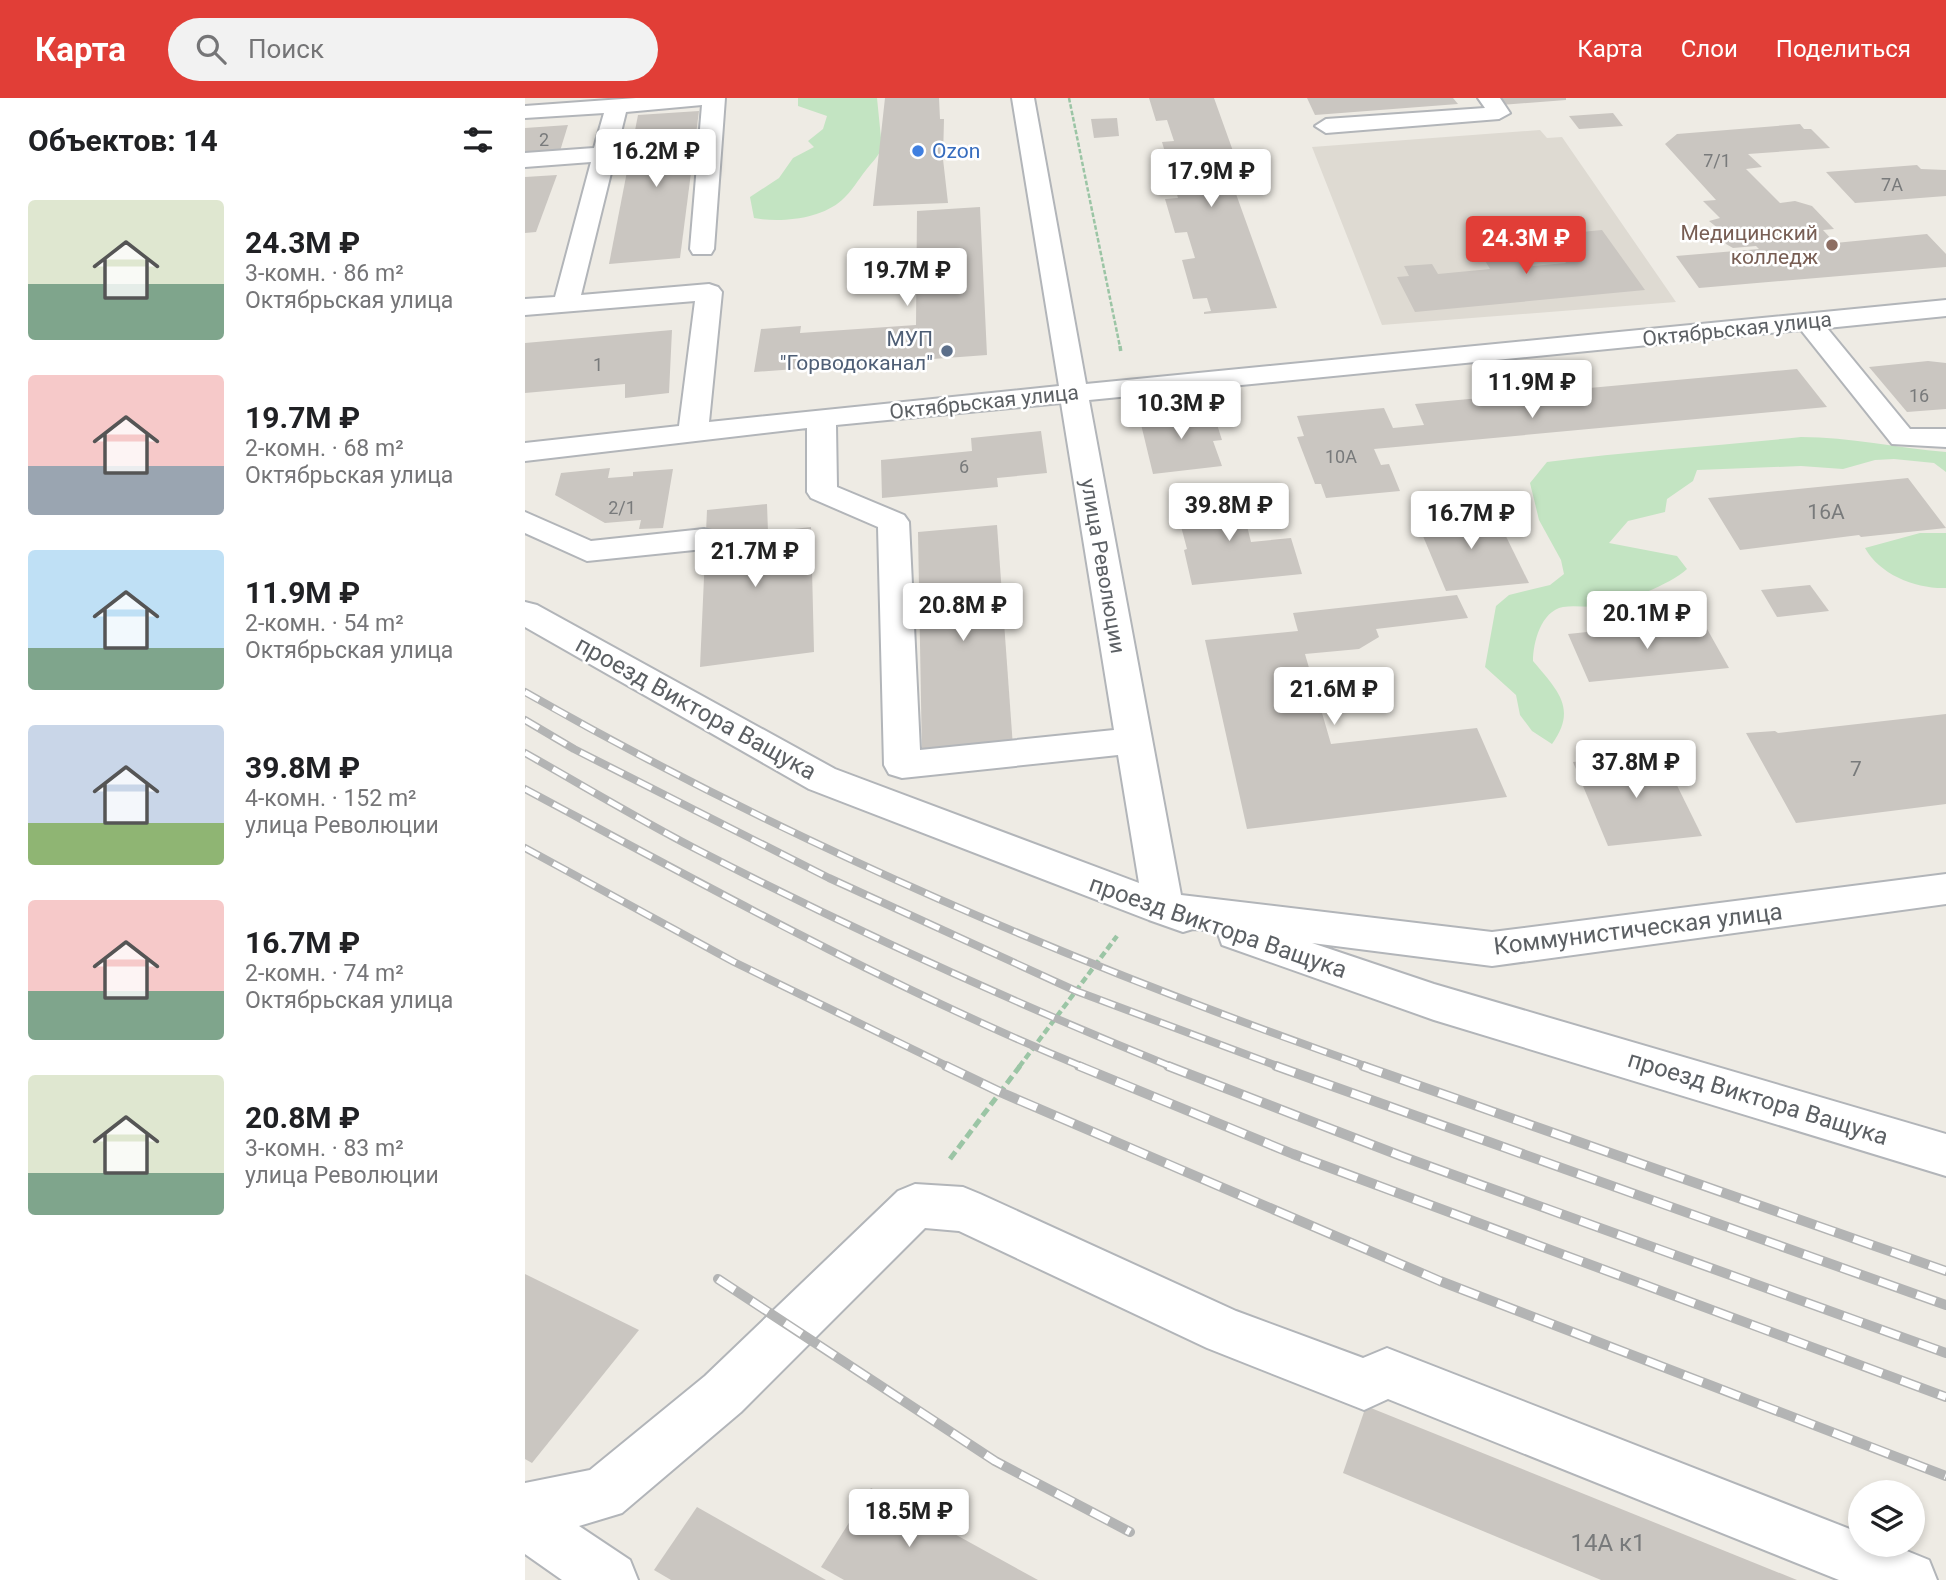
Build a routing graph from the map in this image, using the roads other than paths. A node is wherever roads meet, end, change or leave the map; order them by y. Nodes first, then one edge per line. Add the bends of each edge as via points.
1 (713, 98) edge
2 (1023, 98) edge
3 (1489, 98) edge
4 (549, 104) edge
5 (617, 106) junction
6 (525, 112) edge
7 (1326, 126) dead end
8 (604, 154) junction
9 (525, 160) edge
10 (702, 249) dead end
11 (566, 304) junction
12 (525, 307) edge
13 (1946, 308) edge
14 (1808, 322) junction
15 (1074, 393) junction
16 (821, 418) junction
17 (693, 432) junction
18 (1946, 438) edge
19 (525, 452) edge
20 (525, 521) edge
21 (704, 539) dead end
22 (525, 613) edge
23 (1133, 741) junction
24 (1946, 889) edge
25 (1152, 905) junction
26 (1946, 1155) edge
27 (525, 1510) edge
28 (525, 1521) edge
29 (611, 1580) edge
30 (1909, 1580) edge

1 - 5 street
1 - 10 street
2 - 15 street, улица Революции
3 - 7 street via 1499,113
4 - 5 street
4 - 6 street
5 - 8 street
8 - 9 street
8 - 11 street
11 - 12 street
11 - 17 street via 709,292
13 - 14 street, Октябрьская улица
14 - 15 street, Октябрьская улица
14 - 18 street via 1902,438
15 - 16 street, Октябрьская улица
15 - 23 street, улица Революции
16 - 17 street, Октябрьская улица
16 - 23 street via 823,492 893,522 902,765
17 - 19 street, Октябрьская улица
20 - 21 street via 587,551
22 - 25 street, проезд Виктора Ващука via 823,779
23 - 25 street, улица Революции
24 - 25 street, Коммунистическая улица via 1492,949
25 - 26 street, проезд Виктора Ващука via 1434,1002
27 - 30 street via 603,1494 723,1394 915,1206 963,1209 1225,1331 1364,1384 1387,1373
28 - 29 street

